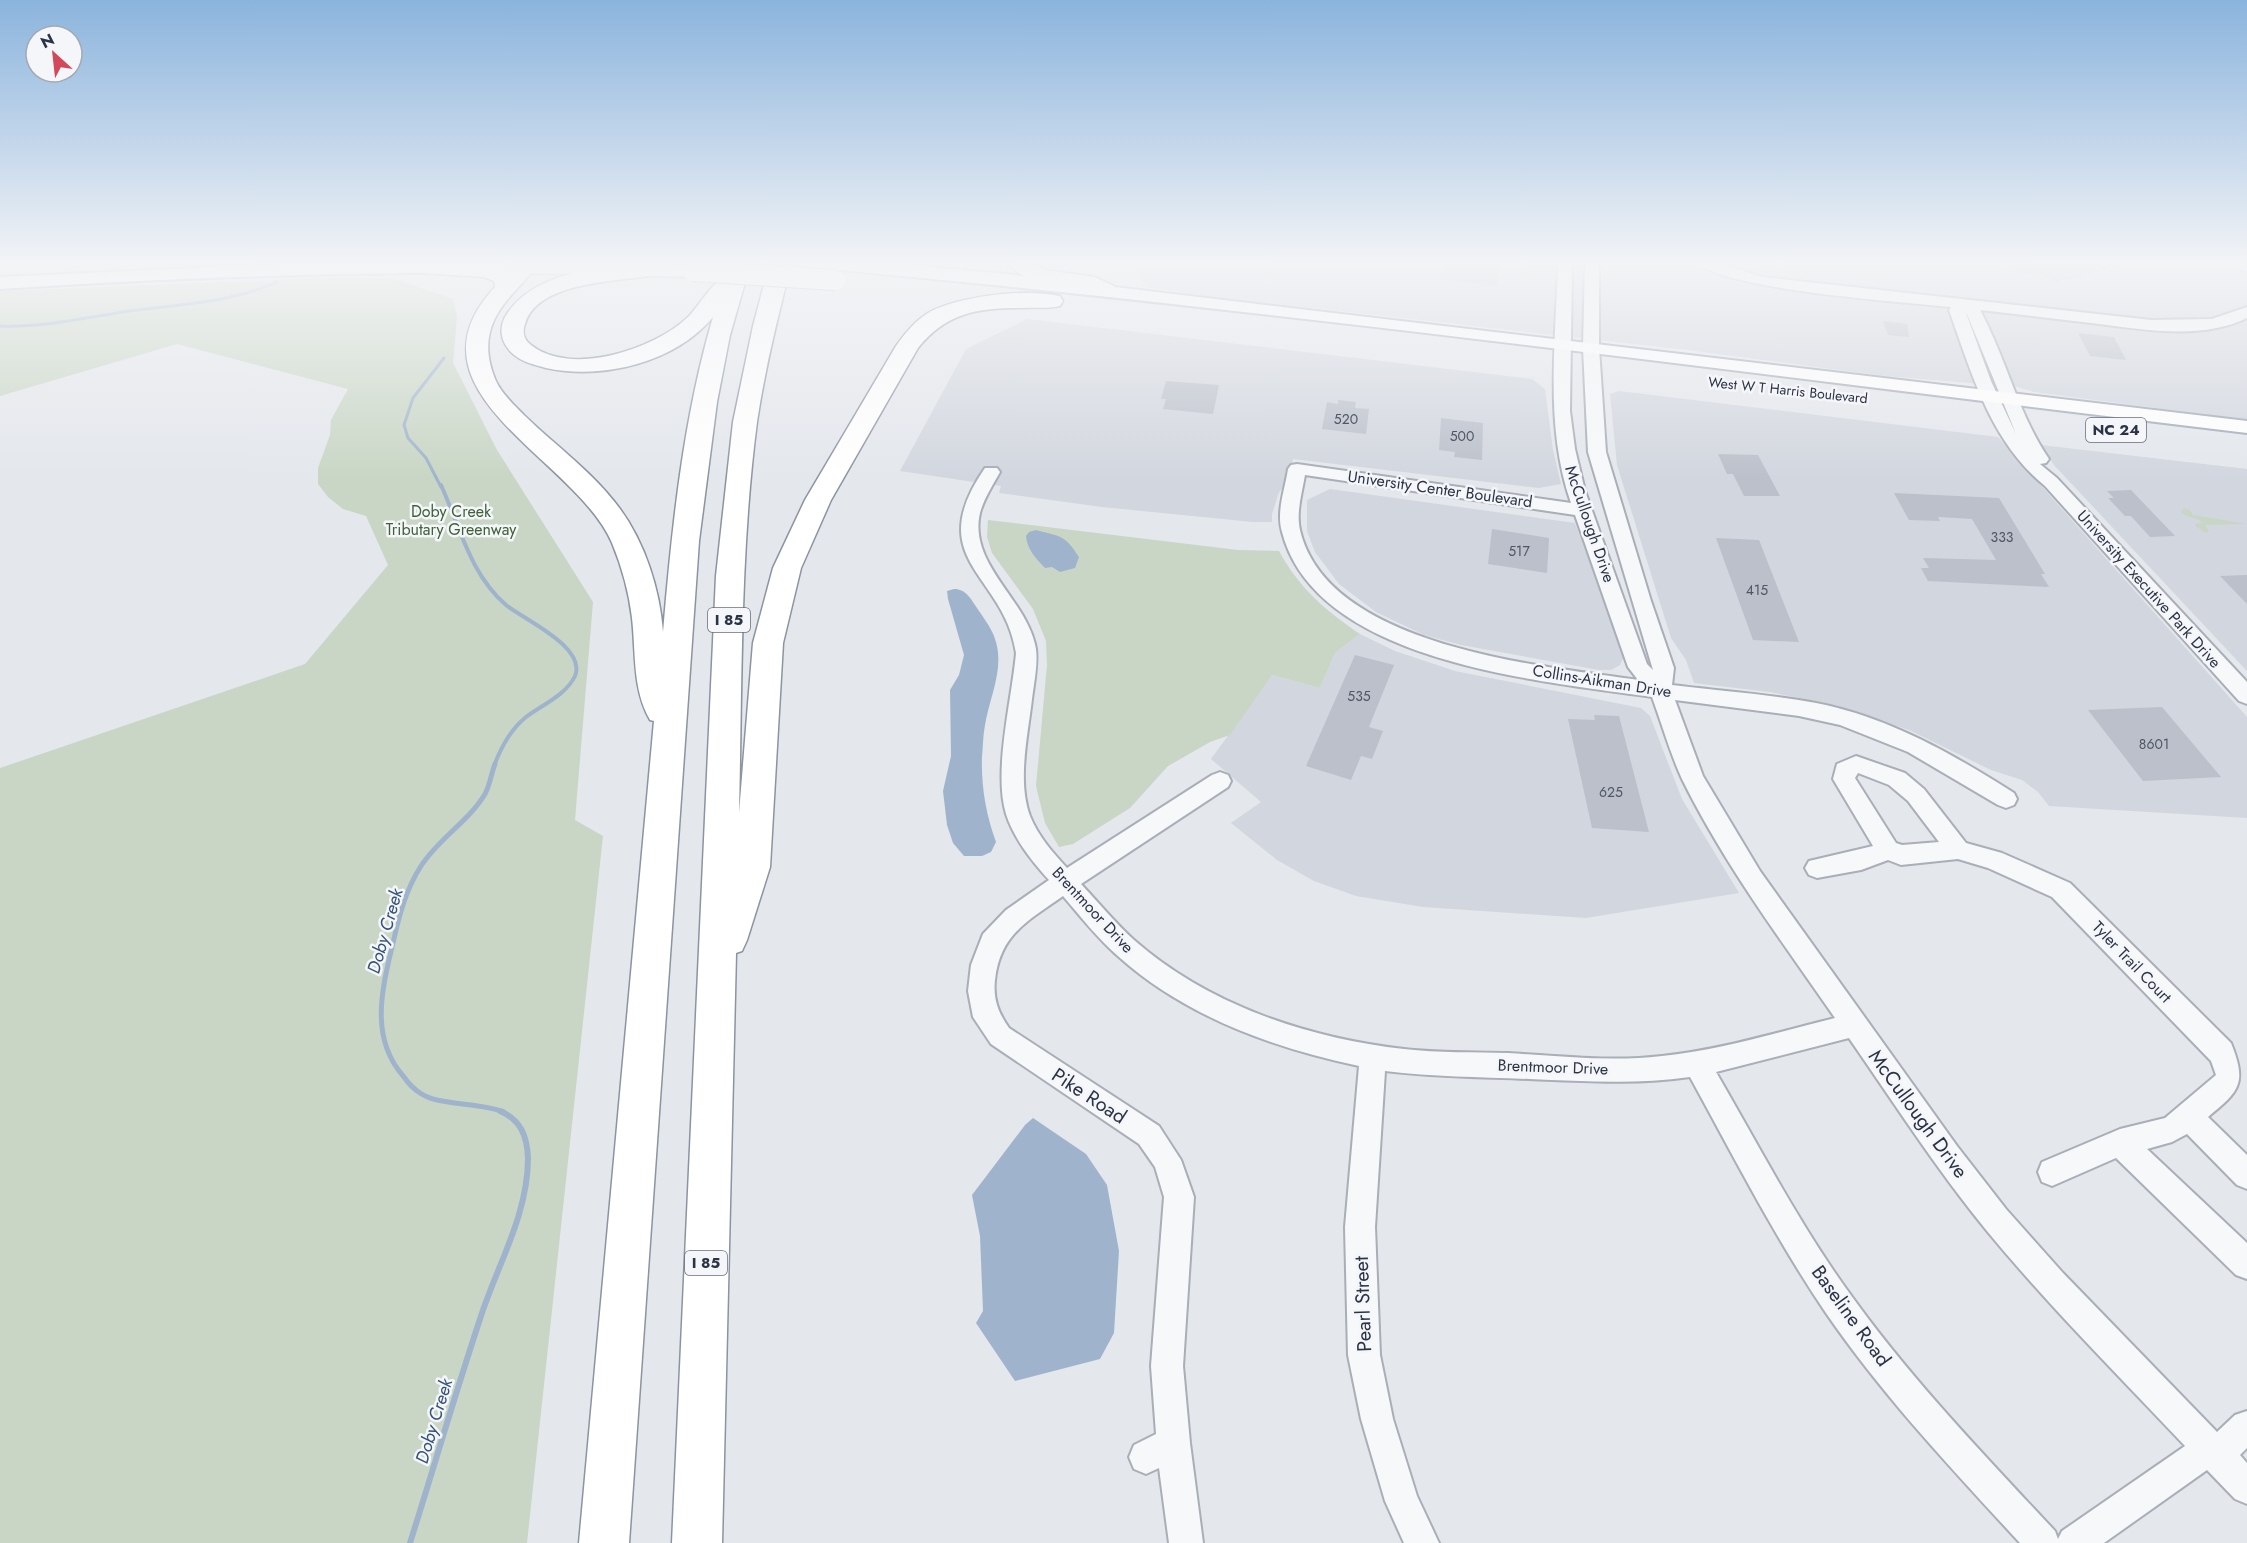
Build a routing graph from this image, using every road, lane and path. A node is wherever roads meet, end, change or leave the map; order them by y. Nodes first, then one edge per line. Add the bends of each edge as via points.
1 (479, 334) edge
2 (514, 334) edge
3 (681, 334) edge
4 (719, 334) edge
5 (762, 334) edge
6 (918, 334) edge
7 (1370, 334) edge
8 (1417, 334) edge
9 (1563, 334) edge
10 (1592, 334) edge
11 (1981, 334) edge
12 (1562, 354) junction
13 (1592, 358) junction
14 (2003, 406) junction
15 (2247, 427) edge
16 (2247, 446) edge
17 (1298, 469) joint
18 (991, 472) dead end
19 (1583, 510) junction
20 (1660, 690) junction
21 (2247, 696) edge
22 (668, 734) junction
23 (1220, 781) dead end
24 (2006, 799) dead end
25 (1888, 850) junction
26 (1958, 850) junction
27 (1817, 868) dead end
28 (1065, 882) junction
29 (716, 982) junction
30 (1855, 1025) junction
31 (1374, 1056) junction
32 (1696, 1062) junction
33 (2188, 1116) junction
34 (2120, 1142) junction
35 (2052, 1172) dead end
36 (2247, 1175) edge
37 (2247, 1263) edge
38 (2247, 1427) edge
39 (2213, 1452) junction
40 (2247, 1487) edge
41 (604, 1543) edge
42 (697, 1543) edge
43 (1186, 1543) edge
44 (1422, 1543) edge
45 (2043, 1543) edge
46 (2074, 1543) edge

1 - 22 highway via 476,366 492,396 613,519 641,589 654,690
2 - 3 highway via 522,349 538,358 564,364 603,363 637,356
4 - 22 highway via 685,541
5 - 29 highway, I 85 via 745,422 734,529
6 - 29 highway via 818,500 787,568 768,643 752,867
7 - 12 main road, West W T Harris Boulevard / NC 24
8 - 12 main road, West W T Harris Boulevard / NC 24
9 - 12 street, McCullough Drive
10 - 13 street, McCullough Drive
11 - 14 street, University Executive Park Drive
12 - 13 main road, West W T Harris Boulevard / NC 24
12 - 19 street, McCullough Drive via 1566,449
13 - 14 main road, West W T Harris Boulevard / NC 24
13 - 20 street, McCullough Drive via 1597,452 1664,668
14 - 15 main road, West W T Harris Boulevard / NC 24
14 - 16 main road, West W T Harris Boulevard / NC 24
14 - 21 street, University Executive Park Drive via 2013,445
17 - 19 street, University Center Boulevard
17 - 20 street, Collins-Aikman Drive via 1289,516 1299,553 1329,591 1377,626 1454,655
18 - 28 street, Brentmoor Drive via 973,506 969,539 976,559 1021,625 1026,650 1015,779 1017,812 1032,844
19 - 20 street, McCullough Drive via 1638,667
20 - 24 street, Collins-Aikman Drive via 1790,706 1846,718 1937,755
20 - 30 street, McCullough Drive via 1692,776 1736,856
22 - 41 highway
23 - 28 street, Pike Road
25 - 26 street, Tyler Trail Court via 1901,855
25 - 26 street via 1844,778 1845,770 1856,764 1897,779 1916,795
25 - 27 street, Tyler Trail Court via 1861,860
26 - 33 street, Tyler Trail Court via 1994,860 2061,890 2221,1052 2230,1079
28 - 31 street, Brentmoor Drive via 1134,954 1181,987 1243,1018 1315,1045
28 - 43 street, Pike Road via 1015,917 992,942 981,991 986,1017 1000,1036 1149,1136 1167,1160 1179,1197 1159,1450
29 - 42 highway, I 85
30 - 32 street, Brentmoor Drive
30 - 39 street, McCullough Drive via 1996,1219 2052,1284
31 - 32 street, Brentmoor Drive via 1403,1061 1637,1071
31 - 44 street, Pearl Street via 1360,1227 1364,1355 1377,1419 1402,1501
32 - 45 street, Baseline Road via 1814,1266 1860,1333 1936,1429
33 - 34 street via 2172,1129
33 - 36 street
34 - 35 street
34 - 37 street
38 - 39 street
39 - 40 street, McCullough Drive
39 - 46 street

